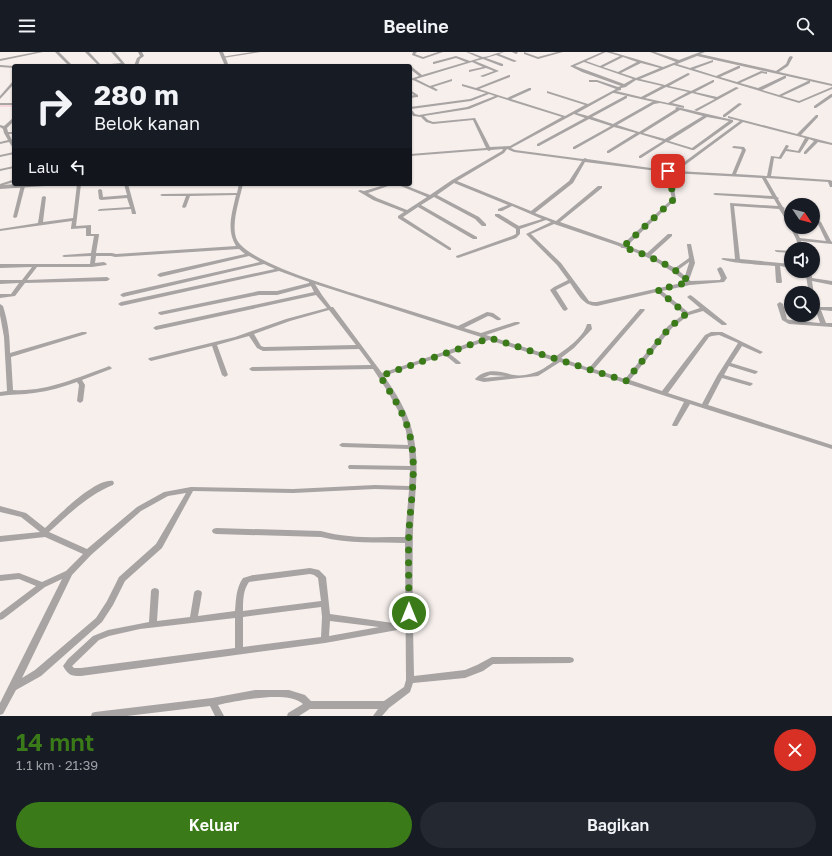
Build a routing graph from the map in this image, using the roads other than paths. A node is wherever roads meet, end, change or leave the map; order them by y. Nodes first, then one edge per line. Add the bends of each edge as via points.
1 (40, 52) edge
2 (57, 52) edge
3 (88, 52) edge
4 (114, 52) edge
5 (140, 52) edge
6 (259, 52) edge
7 (415, 52) edge
8 (441, 52) edge
9 (468, 52) edge
10 (491, 52) edge
11 (502, 52) edge
12 (529, 52) edge
13 (561, 52) edge
14 (606, 52) edge
15 (646, 52) edge
16 (652, 52) edge
17 (703, 52) edge
18 (30, 53) edge
19 (222, 54) edge
20 (496, 54) junction
21 (698, 55) junction
22 (624, 56) junction
23 (661, 56) junction
24 (791, 57) dead end
25 (483, 58) junction
26 (0, 60) edge
27 (712, 60) dead end
28 (515, 61) dead end
29 (583, 61) junction
30 (641, 61) junction
31 (471, 62) junction
32 (680, 62) junction
33 (434, 63) dead end
34 (69, 64) edge
35 (99, 64) edge
36 (118, 64) edge
37 (137, 64) edge
38 (226, 64) edge
39 (674, 64) junction
40 (502, 65) dead end
41 (0, 66) edge
42 (12, 67) edge
43 (486, 67) junction
44 (600, 67) junction
45 (739, 67) dead end
46 (663, 68) junction
47 (412, 69) edge
48 (690, 69) junction
49 (470, 71) dead end
50 (618, 73) junction
51 (776, 73) junction
52 (688, 74) dead end
53 (421, 76) junction
54 (482, 76) dead end
55 (509, 76) dead end
56 (784, 77) junction
57 (412, 79) edge
58 (412, 79) edge
59 (636, 79) junction
60 (715, 79) junction
61 (452, 80) dead end
62 (590, 81) dead end
63 (810, 82) junction
64 (737, 83) junction
65 (12, 84) edge
66 (463, 85) dead end
67 (625, 86) junction
68 (664, 86) junction
69 (430, 87) junction
70 (832, 87) edge
71 (530, 88) dead end
72 (736, 88) dead end
73 (476, 89) junction
74 (620, 89) junction
75 (436, 90) dead end
76 (758, 90) junction
77 (548, 92) dead end
78 (614, 92) junction
79 (690, 92) junction
80 (412, 93) edge
81 (490, 93) junction
82 (832, 95) edge
83 (498, 96) junction
84 (779, 96) junction
85 (412, 97) edge
86 (626, 97) dead end
87 (0, 98) edge
88 (642, 98) junction
89 (717, 98) junction
90 (507, 99) junction
91 (0, 104) edge
92 (12, 104) edge
93 (668, 104) junction
94 (740, 104) dead end
95 (588, 105) junction
96 (815, 107) dead end
97 (680, 109) junction
98 (696, 110) junction
99 (412, 112) edge
100 (412, 113) edge
101 (573, 113) junction
102 (707, 115) junction
103 (422, 116) junction
104 (724, 116) junction
105 (818, 116) dead end
106 (565, 117) junction
107 (588, 117) junction
108 (742, 121) junction
109 (12, 122) edge
110 (615, 125) junction
111 (0, 126) edge
112 (6, 130) junction
113 (12, 132) edge
114 (641, 133) junction
115 (799, 134) junction
116 (808, 137) junction
117 (11, 139) edge
118 (817, 140) junction
119 (666, 141) junction
120 (0, 143) edge
121 (832, 144) edge
122 (538, 145) dead end
123 (734, 147) dead end
124 (506, 148) junction
125 (574, 148) dead end
126 (489, 150) junction
127 (608, 152) dead end
128 (12, 153) edge
129 (805, 153) dead end
130 (412, 155) edge
131 (0, 156) edge
132 (640, 157) dead end
133 (585, 159) junction
134 (12, 167) edge
135 (0, 170) edge
136 (670, 171) junction
137 (733, 176) junction
138 (763, 177) junction
139 (769, 177) junction
140 (454, 181) junction
141 (831, 181) edge
142 (12, 182) edge
143 (0, 186) edge
144 (23, 186) joint
145 (79, 186) edge
146 (126, 186) edge
147 (241, 186) edge
148 (384, 186) edge
149 (404, 186) edge
150 (832, 186) edge
151 (600, 187) dead end
152 (100, 190) dead end
153 (239, 194) junction
154 (715, 194) dead end
155 (162, 195) dead end
156 (129, 196) junction
157 (188, 196) junction
158 (432, 196) junction
159 (44, 197) dead end
160 (777, 198) junction
161 (418, 205) junction
162 (511, 205) junction
163 (132, 208) junction
164 (184, 208) dead end
165 (783, 208) joint
166 (100, 210) dead end
167 (500, 210) dead end
168 (407, 212) junction
169 (531, 213) junction
170 (134, 214) dead end
171 (497, 215) dead end
172 (15, 217) dead end
173 (75, 219) junction
174 (545, 219) junction
175 (556, 223) junction
176 (40, 224) junction
177 (820, 224) edge
178 (484, 225) dead end
179 (518, 228) junction
180 (0, 230) edge
181 (796, 234) edge
182 (670, 235) dead end
183 (474, 238) dead end
184 (798, 239) junction
185 (799, 242) edge
186 (831, 243) edge
187 (689, 245) dead end
188 (240, 247) junction
189 (623, 247) junction
190 (449, 249) dead end
191 (778, 251) dead end
192 (784, 251) edge
193 (250, 254) junction
194 (95, 255) junction
195 (648, 255) junction
196 (64, 256) dead end
197 (458, 257) dead end
198 (691, 259) junction
199 (723, 259) dead end
200 (738, 261) junction
201 (265, 262) junction
202 (104, 264) dead end
203 (777, 264) junction
204 (92, 265) junction
205 (784, 265) edge
206 (0, 266) edge
207 (35, 266) junction
208 (280, 269) junction
209 (720, 269) dead end
210 (674, 271) junction
211 (160, 275) dead end
212 (107, 279) dead end
213 (809, 279) joint
214 (22, 281) junction
215 (571, 281) junction
216 (688, 281) junction
217 (0, 282) edge
218 (779, 282) dead end
219 (312, 283) junction
220 (832, 283) edge
221 (811, 286) edge
222 (658, 290) junction
223 (318, 293) junction
224 (123, 295) dead end
225 (0, 296) edge
226 (690, 298) dead end
227 (121, 304) dead end
228 (780, 304) dead end
229 (0, 306) edge
230 (331, 308) junction
231 (820, 308) edge
232 (564, 309) dead end
233 (704, 309) junction
234 (832, 309) edge
235 (642, 310) dead end
236 (161, 313) dead end
237 (686, 314) junction
238 (820, 314) edge
239 (498, 319) dead end
240 (517, 323) dead end
241 (724, 324) dead end
242 (589, 325) dead end
243 (824, 325) junction
244 (832, 325) edge
245 (156, 328) dead end
246 (459, 328) junction
247 (84, 333) dead end
248 (251, 334) junction
249 (481, 335) junction
250 (490, 338) junction
251 (3, 339) edge
252 (214, 344) junction
253 (740, 344) junction
254 (359, 347) junction
255 (760, 352) dead end
256 (447, 354) junction
257 (8, 356) junction
258 (151, 359) dead end
259 (558, 359) junction
260 (458, 363) dead end
261 (728, 364) junction
262 (374, 367) junction
263 (109, 368) dead end
264 (252, 369) dead end
265 (590, 370) junction
266 (755, 372) dead end
267 (225, 375) dead end
268 (380, 376) junction
269 (720, 376) junction
270 (514, 377) dead end
271 (78, 378) junction
272 (626, 381) junction
273 (750, 384) dead end
274 (10, 392) junction
275 (664, 393) junction
276 (0, 394) edge
277 (80, 401) dead end
278 (688, 401) junction
279 (704, 406) junction
280 (675, 425) dead end
281 (342, 445) dead end
282 (412, 447) junction
283 (832, 447) edge
284 (351, 467) dead end
285 (413, 468) junction
286 (111, 483) dead end
287 (412, 488) junction
288 (191, 489) junction
289 (0, 509) edge
290 (216, 531) dead end
291 (45, 533) junction
292 (0, 540) edge
293 (409, 540) junction
294 (88, 552) junction
295 (69, 573) junction
296 (0, 578) edge
297 (42, 585) junction
298 (155, 591) dead end
299 (198, 593) dead end
300 (324, 604) junction
301 (239, 614) junction
302 (0, 617) edge
303 (326, 617) junction
304 (193, 620) junction
305 (153, 624) junction
306 (404, 627) junction
307 (325, 640) junction
308 (239, 651) junction
309 (570, 660) dead end
310 (410, 680) junction
311 (13, 686) junction
312 (212, 702) junction
313 (309, 705) junction
314 (386, 705) junction
315 (0, 711) edge
316 (146, 713) edge
317 (95, 716) edge
318 (220, 716) edge
319 (291, 716) edge
320 (377, 716) edge

1 - 18 street
2 - 34 street
3 - 35 street
4 - 36 street via 123,63
5 - 37 street via 142,56
6 - 19 street
7 - 8 street via 413,54 423,58
9 - 25 street
10 - 20 street
11 - 20 street
12 - 13 street via 525,53 538,58
14 - 22 street
14 - 29 street
15 - 23 street
16 - 23 street
17 - 21 street
18 - 26 street
19 - 38 street
20 - 25 street
20 - 28 street
21 - 32 street
21 - 51 street
22 - 30 street
22 - 44 street
23 - 32 street
24 - 51 street via 787,65
25 - 31 street
25 - 40 street
27 - 48 street
29 - 44 street
29 - 67 street via 572,66
30 - 46 street
30 - 50 street
31 - 33 street via 456,57
31 - 43 street
31 - 53 street
32 - 39 street
39 - 46 street
39 - 48 street
41 - 42 street
43 - 49 street
43 - 54 street via 497,71
44 - 50 street
45 - 60 street
46 - 59 street
47 - 53 street
48 - 60 street
50 - 59 street
51 - 70 street
52 - 68 street
53 - 57 street
55 - 73 street
56 - 63 street
56 - 64 street via 763,72
56 - 76 street
58 - 69 street
59 - 67 street
59 - 68 street
60 - 64 street
60 - 79 street
61 - 69 street
62 - 74 street
63 - 70 street
63 - 84 street
64 - 76 street
65 - 87 street
66 - 73 street
67 - 74 street
68 - 79 street
68 - 88 street
69 - 75 street
70 - 84 street via 800,102
71 - 90 street
72 - 89 street
73 - 81 street
74 - 78 street
76 - 84 street
77 - 95 street
78 - 88 street
78 - 95 street
79 - 89 street
79 - 93 street
80 - 85 street via 417,96
81 - 83 street
81 - 99 street via 471,100
82 - 96 street
83 - 90 street
83 - 103 street via 468,108
86 - 107 street
88 - 93 street
89 - 98 street
90 - 106 street
91 - 92 street
93 - 98 street
94 - 104 street
95 - 101 street
97 - 102 street
97 - 110 street via 653,102
97 - 114 street
98 - 104 street
100 - 103 street
101 - 106 street
101 - 107 street
102 - 119 street
102 - 119 street via 732,121 693,149
103 - 126 street via 433,123 474,119
104 - 108 street
105 - 115 street
106 - 124 street
107 - 110 street
107 - 122 street
108 - 115 street
108 - 136 street
109 - 112 street
110 - 114 street
110 - 125 street
111 - 112 street
112 - 113 street
112 - 117 street
114 - 119 street
114 - 127 street
115 - 116 street
116 - 118 street
116 - 139 street via 799,152 786,148 780,158 772,157
117 - 120 street
118 - 121 street
118 - 129 street
119 - 132 street
123 - 137 street via 744,150
124 - 126 street
124 - 133 street
124 - 140 street
126 - 130 street
128 - 131 street
133 - 136 street
133 - 169 street via 572,182
134 - 135 street
136 - 137 street
136 - 189 street via 674,199
137 - 138 street
138 - 139 street
138 - 160 street
139 - 141 street
140 - 158 street
140 - 162 street
141 - 150 street
142 - 143 street
143 - 144 street
144 - 172 street
145 - 173 street
146 - 156 street
147 - 153 street
148 - 168 street via 362,192
149 - 158 street
151 - 175 street
152 - 156 street via 101,199
153 - 157 street
153 - 188 street via 233,218 233,236
154 - 160 street
155 - 157 street
156 - 163 street
157 - 164 street
158 - 161 street
158 - 178 street via 477,218
159 - 176 street
160 - 165 street
161 - 168 street
161 - 183 street
162 - 167 street
162 - 169 street
163 - 166 street
163 - 170 street
165 - 200 street via 732,204
168 - 190 street via 400,217
169 - 174 street
171 - 179 street
173 - 176 street
173 - 194 street via 72,228 89,226 88,235 97,235
174 - 175 street
174 - 179 street
175 - 189 street
175 - 215 street via 528,234 560,264
176 - 180 street
177 - 186 street
179 - 197 street via 518,234 514,237
181 - 184 street
182 - 195 street
184 - 185 street
184 - 186 street
187 - 198 street
188 - 193 street
188 - 194 street via 129,256
189 - 195 street
191 - 192 street
193 - 201 street
193 - 211 street
194 - 196 street
194 - 204 street
195 - 210 street
198 - 210 street
198 - 216 street
199 - 200 street
200 - 203 street
201 - 208 street
201 - 224 street
202 - 204 street
203 - 205 street
203 - 218 street
204 - 207 street
206 - 207 street
207 - 214 street
208 - 219 street
208 - 227 street
209 - 216 street via 724,278 722,281
210 - 216 street
212 - 214 street
213 - 220 street
213 - 221 street
214 - 217 street
214 - 225 street via 13,295
215 - 222 street via 583,298 592,304
215 - 232 street via 553,290
216 - 222 street
219 - 223 street
219 - 236 street via 277,293 259,293
219 - 246 street
222 - 237 street
223 - 230 street
223 - 245 street
226 - 233 street
228 - 243 street via 785,320 789,322
229 - 251 street
230 - 248 street
230 - 254 street
231 - 234 street
233 - 237 street
233 - 241 street
235 - 265 street
237 - 272 street via 670,327
238 - 243 street
239 - 246 street via 487,314
240 - 249 street
242 - 259 street via 589,329
243 - 244 street
246 - 249 street
247 - 257 street
248 - 252 street
248 - 254 street via 258,347 263,349
249 - 250 street
250 - 256 street
250 - 259 street
251 - 257 street
252 - 258 street
252 - 267 street
253 - 255 street
253 - 261 street
253 - 275 street via 720,333 707,336
254 - 262 street
256 - 260 street
256 - 268 street
257 - 274 street
259 - 265 street
259 - 270 street via 536,375
261 - 266 street
261 - 269 street
262 - 264 street
262 - 268 street
263 - 271 street
265 - 272 street
268 - 282 street via 403,415
269 - 273 street
269 - 279 street
271 - 274 street via 26,392
271 - 277 street via 82,385
272 - 275 street
274 - 276 street
275 - 278 street
278 - 279 street
278 - 280 street
279 - 283 street
281 - 282 street
282 - 285 street
284 - 285 street
285 - 287 street
286 - 291 street via 91,492
287 - 288 street via 293,491
287 - 293 street
288 - 294 street via 166,494 139,509
288 - 311 street via 160,546 122,579 99,620 38,672
289 - 291 street via 23,515
290 - 293 street
291 - 292 street
291 - 294 street
293 - 306 street
294 - 295 street
295 - 297 street
295 - 311 street
296 - 297 street via 19,576
297 - 302 street
298 - 305 street
299 - 304 street
300 - 301 street
300 - 301 street via 322,577 316,572 310,572 246,580 241,586
300 - 303 street
301 - 304 street
301 - 308 street
303 - 306 street
303 - 307 street
304 - 305 street
305 - 308 street via 102,635 71,661 68,669 72,672 81,672
306 - 307 street
306 - 310 street
307 - 308 street
309 - 310 street via 492,661 465,674
310 - 314 street via 407,689
311 - 315 street
312 - 313 street via 255,694 289,694 302,698
312 - 316 street
312 - 318 street
313 - 314 street
313 - 319 street
314 - 320 street
316 - 317 street

